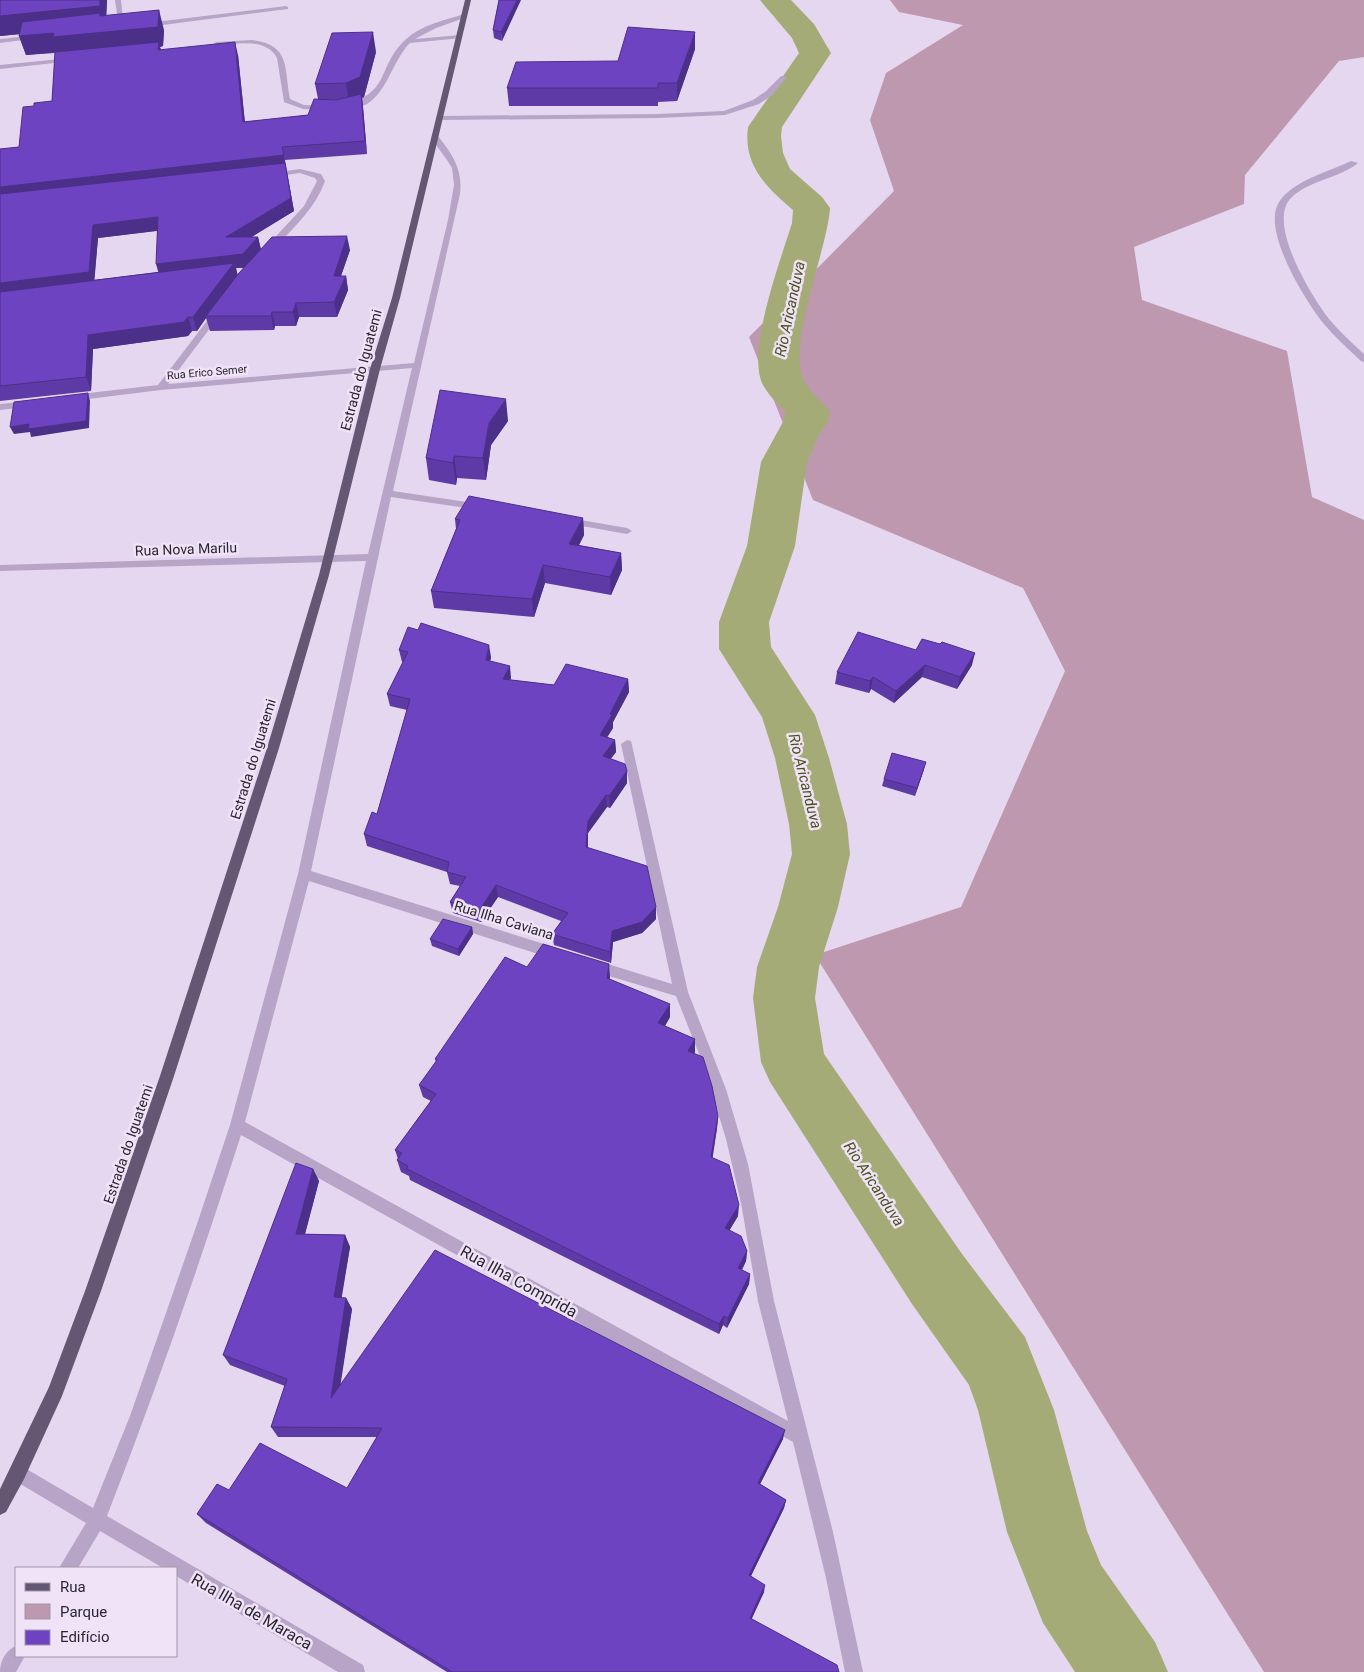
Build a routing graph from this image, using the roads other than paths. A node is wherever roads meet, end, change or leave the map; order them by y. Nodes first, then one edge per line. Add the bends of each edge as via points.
1 (118, 0) edge
2 (468, 0) edge
3 (286, 8) dead end
4 (465, 16) junction
5 (141, 26) edge
6 (131, 27) edge
7 (122, 28) junction
8 (112, 29) edge
9 (47, 36) edge
10 (460, 38) junction
11 (0, 41) edge
12 (407, 42) junction
13 (203, 46) edge
14 (82, 58) edge
15 (0, 67) edge
16 (783, 77) dead end
17 (333, 108) edge
18 (341, 108) edge
19 (440, 118) junction
20 (435, 138) junction
21 (1354, 163) dead end
22 (261, 176) edge
23 (262, 256) edge
24 (225, 302) edge
25 (1364, 359) edge
26 (417, 365) junction
27 (375, 369) junction
28 (161, 387) junction
29 (66, 399) edge
30 (38, 402) edge
31 (0, 407) edge
32 (388, 492) junction
33 (493, 509) edge
34 (560, 520) edge
35 (627, 531) dead end
36 (372, 557) junction
37 (328, 558) junction
38 (0, 568) edge
39 (627, 744) dead end
40 (304, 874) junction
41 (681, 992) junction
42 (237, 1125) junction
43 (801, 1437) junction
44 (18, 1473) junction
45 (0, 1506) edge
46 (97, 1520) junction
47 (69, 1567) edge
48 (177, 1567) edge
49 (178, 1568) edge
50 (15, 1657) edge
51 (6, 1672) edge
52 (356, 1672) edge
53 (854, 1672) edge

1 - 7 street
2 - 4 main road, Estrada do Iguatemi
3 - 5 street
4 - 10 main road, Estrada do Iguatemi
4 - 12 street via 433,26
6 - 7 street
7 - 8 street
9 - 11 street
10 - 12 street
10 - 19 main road, Estrada do Iguatemi
12 - 18 street via 379,91 362,103
13 - 17 street via 241,42 268,45 277,50 280,57 287,100 303,107
14 - 15 street
16 - 19 street via 756,102 726,113
19 - 20 main road, Estrada do Iguatemi
20 - 26 street via 457,168 458,183
20 - 27 main road, Estrada do Iguatemi
21 - 25 street via 1290,194 1282,204 1279,222 1295,273 1313,305
22 - 23 street via 300,172 318,176 321,181 308,204
24 - 28 street
26 - 27 street, Rua Erico Semer
26 - 32 street
27 - 28 street, Rua Erico Semer
27 - 37 main road, Estrada do Iguatemi
28 - 29 street, Rua Erico Semer
30 - 31 street
32 - 33 street
32 - 36 street
34 - 35 street
36 - 37 street, Rua Nova Marilu
36 - 40 street
37 - 38 street, Rua Nova Marilu
37 - 44 main road, Estrada do Iguatemi via 273,748 164,1085 56,1390
39 - 41 street
40 - 41 street, Rua Ilha Caviana
40 - 42 street
41 - 43 street via 697,1029 746,1188 766,1299
42 - 43 street, Rua Ilha Comprida
42 - 46 street via 138,1416
43 - 53 street via 827,1536
44 - 45 main road, Estrada do Iguatemi
44 - 46 street, Rua Ilha de Maraca
46 - 47 street
46 - 48 street, Rua Ilha de Maraca
49 - 52 street, Rua Ilha de Maraca
50 - 51 street

